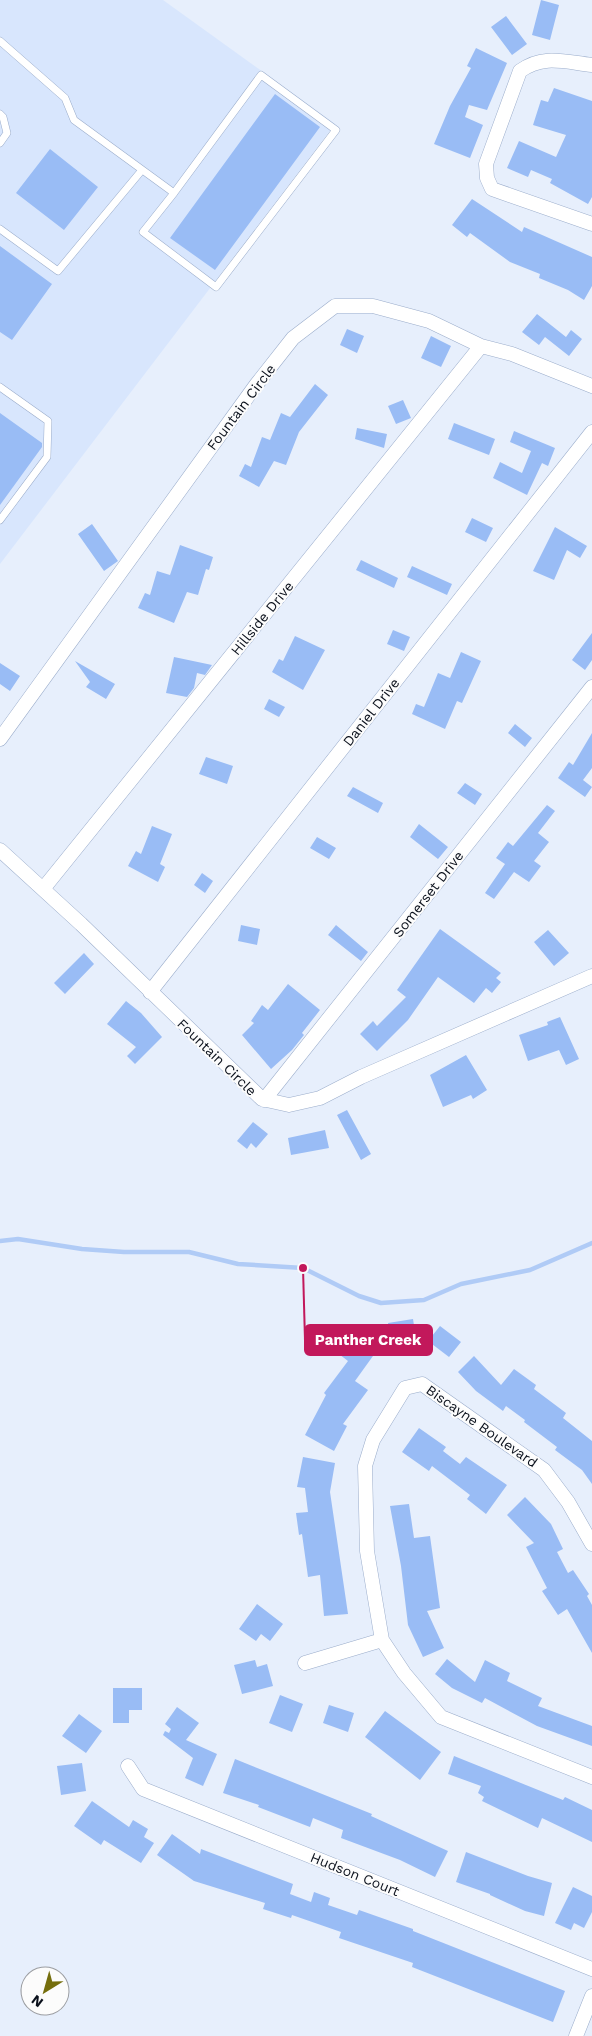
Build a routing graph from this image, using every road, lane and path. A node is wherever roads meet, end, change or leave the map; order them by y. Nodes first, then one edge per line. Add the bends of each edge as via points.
1 (0, 41) edge
2 (592, 65) edge
3 (0, 114) edge
4 (0, 143) edge
5 (142, 170) junction
6 (174, 193) junction
7 (592, 224) edge
8 (0, 229) edge
9 (481, 346) junction
10 (592, 386) edge
11 (0, 387) edge
12 (592, 432) edge
13 (0, 520) edge
14 (592, 687) edge
15 (0, 739) edge
16 (0, 850) edge
17 (43, 889) junction
18 (592, 976) edge
19 (150, 992) junction
20 (264, 1100) junction
21 (592, 1544) edge
22 (382, 1640) junction
23 (305, 1663) dead end
24 (128, 1766) dead end
25 (592, 1777) edge
26 (592, 1969) edge
27 (592, 1996) edge
28 (576, 2036) edge

1 - 5 lane via 65,98 74,120
2 - 7 street via 545,59 530,63 520,71 486,164 492,189
3 - 4 lane via 7,133
5 - 6 lane
5 - 8 lane via 58,271
6 - 6 lane via 261,75 336,130 216,287 144,232
9 - 10 street, Fountain Circle via 528,360
9 - 15 street, Fountain Circle via 430,320 373,306 335,306 293,338
9 - 17 street, Hillside Drive
11 - 13 lane via 48,422 47,457
12 - 19 street, Daniel Drive
14 - 20 street, Somerset Drive
16 - 17 street, Fountain Circle
17 - 19 street, Fountain Circle
18 - 20 street, Fountain Circle via 320,1098 289,1105
19 - 20 street, Fountain Circle
21 - 22 street, Biscayne Boulevard via 568,1502 544,1470 422,1384 405,1388 373,1440 365,1466 367,1551
22 - 23 street
22 - 25 street, Biscayne Boulevard via 404,1673 441,1717
24 - 26 street, Hudson Court via 143,1789
27 - 28 street

